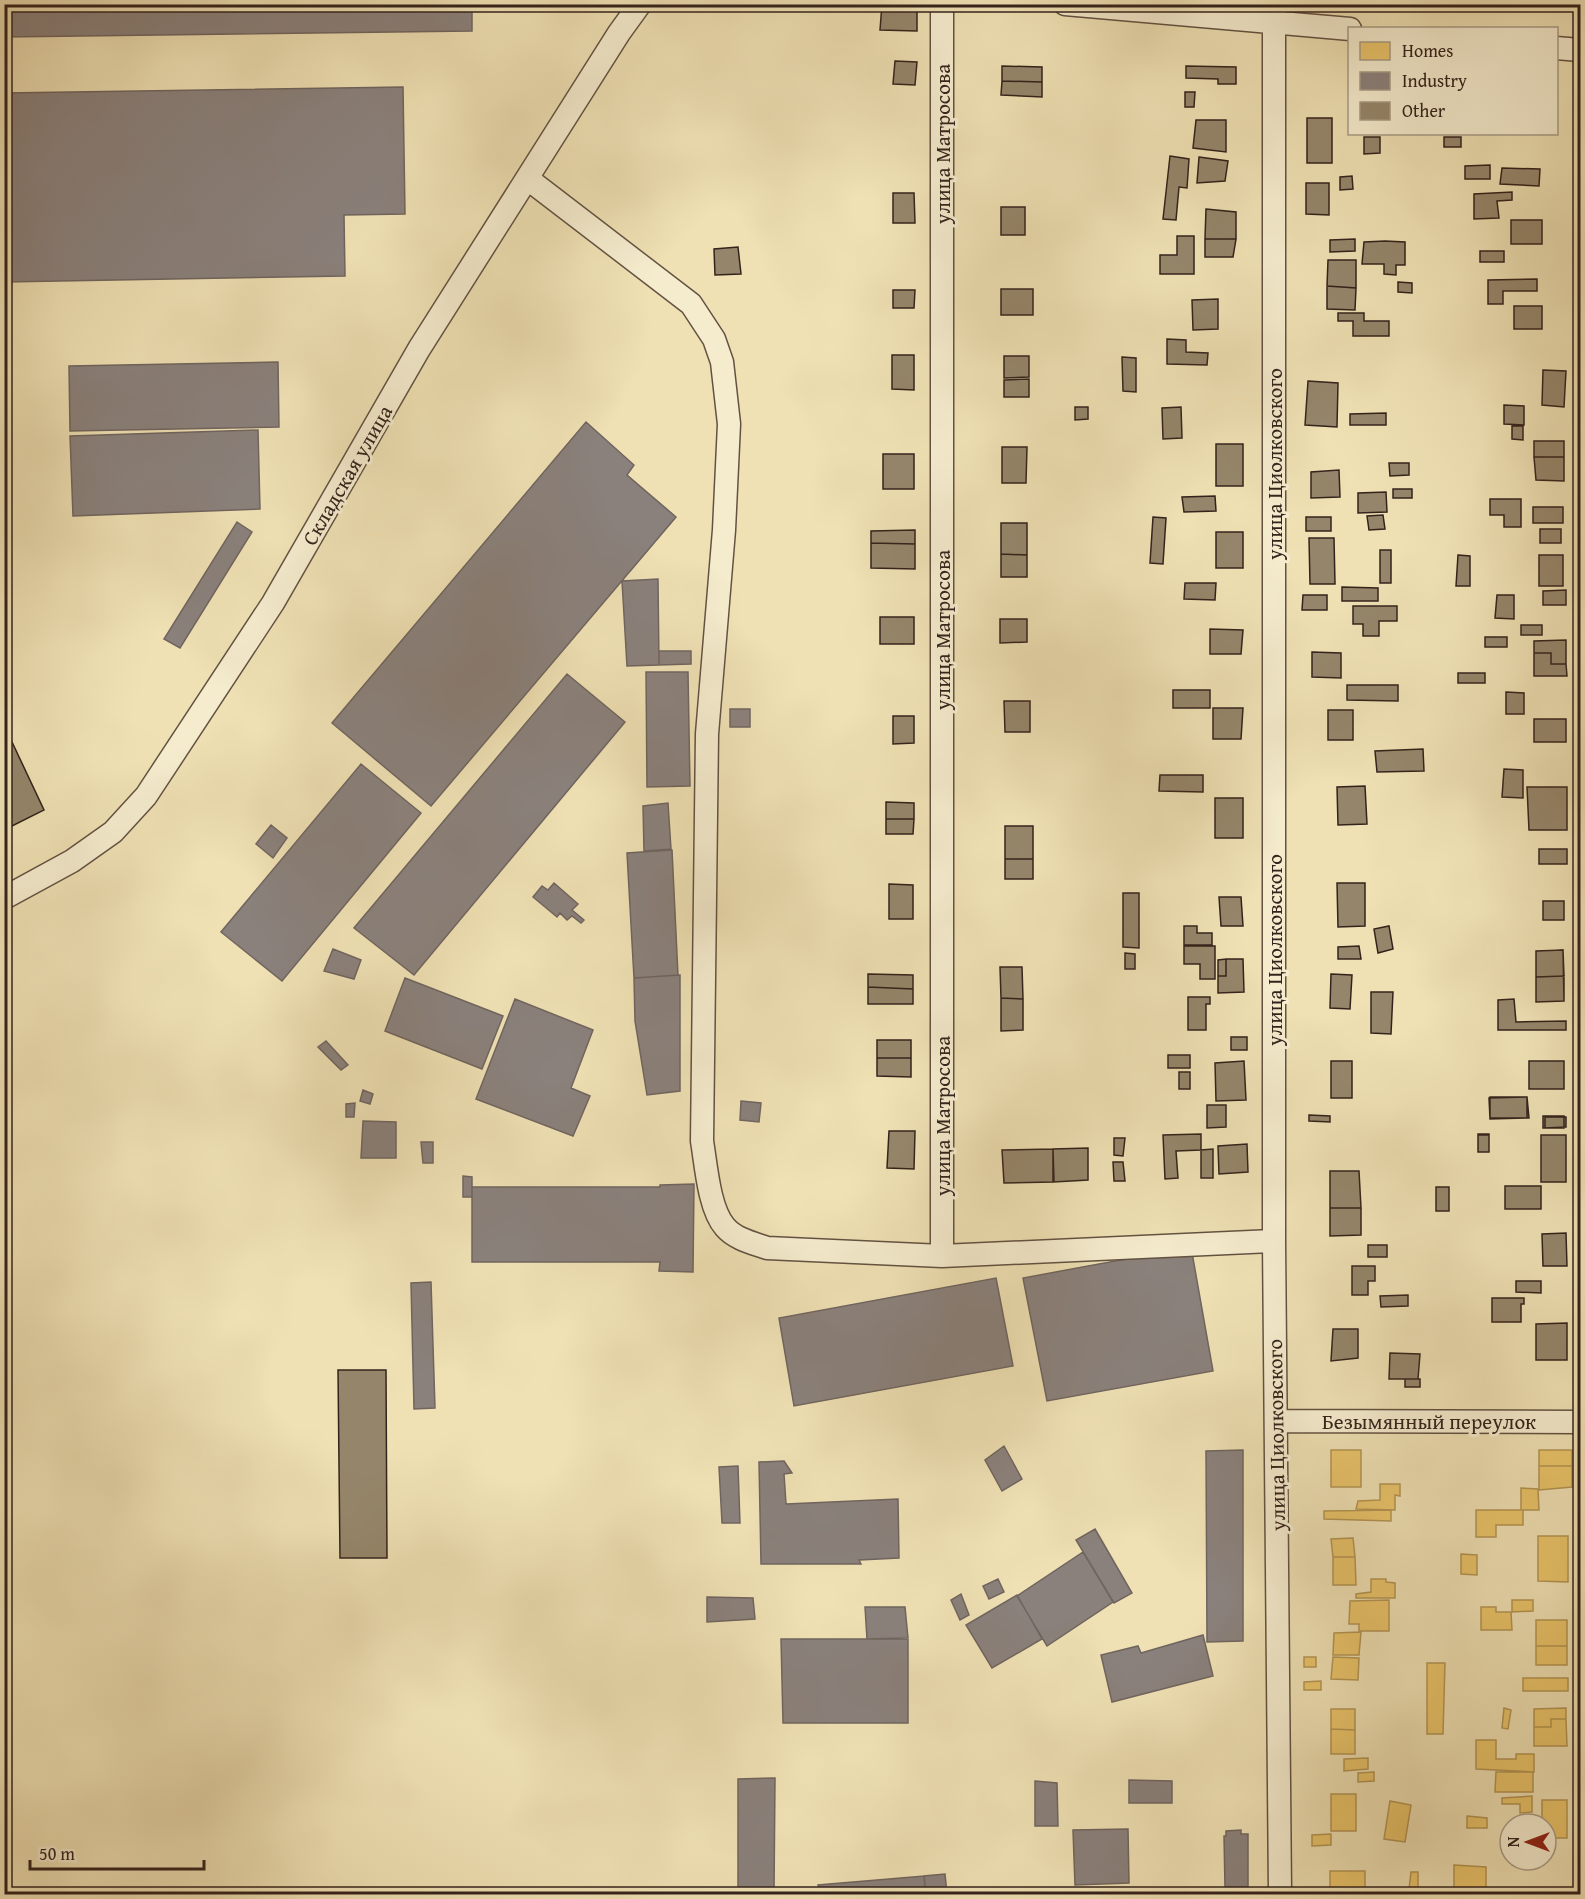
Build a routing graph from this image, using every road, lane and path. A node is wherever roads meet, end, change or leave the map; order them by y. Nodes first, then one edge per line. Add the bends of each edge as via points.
1 (640, 4) edge
2 (942, 4) edge
3 (1065, 4) edge
4 (1274, 13) edge
5 (1348, 29) edge
6 (1558, 48) edge
7 (1581, 50) edge
8 (528, 179) junction
9 (4, 898) edge
10 (1274, 1241) junction
11 (942, 1256) junction
12 (1277, 1420) junction
13 (1581, 1422) edge
14 (1281, 1894) edge

1 - 8 street, Складская улица
2 - 11 street, улица Матросова
3 - 4 street
4 - 5 street
4 - 10 street, улица Циолковского
6 - 7 street
8 - 9 street, Складская улица via 419,349 273,603 146,796 113,832 72,861
8 - 11 street via 691,304 714,339 722,362 729,424 707,734 703,1033 702,1141 712,1196 725,1227 743,1240 767,1248
10 - 11 street
10 - 12 street, улица Циолковского
12 - 13 street, Безымянный переулок
12 - 14 street, улица Циолковского

